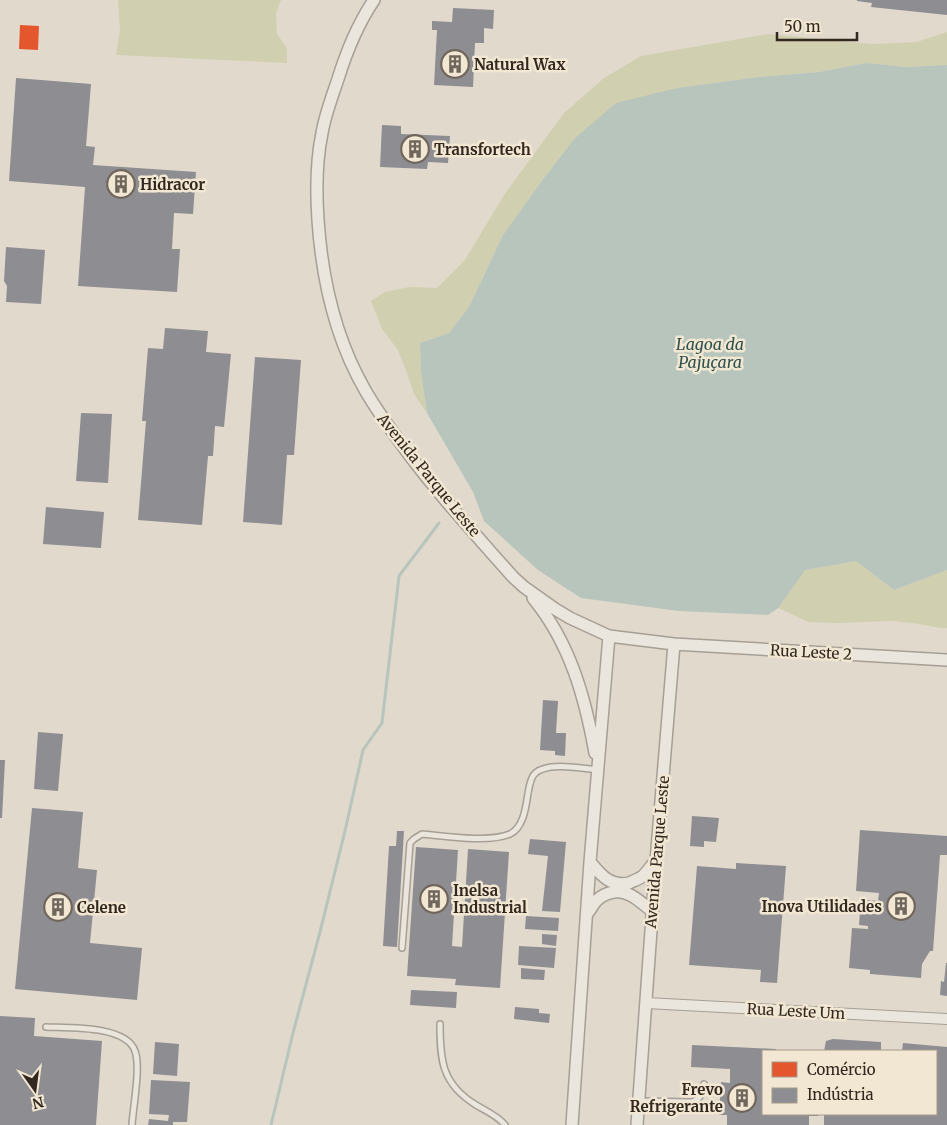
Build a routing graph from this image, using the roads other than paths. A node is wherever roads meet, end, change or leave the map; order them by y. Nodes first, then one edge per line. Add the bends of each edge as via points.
1 (374, 0) edge
2 (524, 587) junction
3 (609, 636) junction
4 (674, 644) junction
5 (947, 660) edge
6 (597, 767) junction
7 (656, 861) junction
8 (590, 862) junction
9 (652, 911) junction
10 (586, 916) junction
11 (402, 948) dead end
12 (646, 1003) junction
13 (947, 1019) edge
14 (440, 1024) dead end
15 (46, 1027) dead end
16 (704, 1084) dead end
17 (638, 1100) junction
18 (132, 1125) edge
19 (505, 1125) edge
20 (572, 1125) edge
21 (637, 1125) edge

1 - 2 street, Avenida Parque Leste via 348,48 321,134 317,202 323,267 335,321 354,370 378,413 446,501
2 - 3 street, Avenida Parque Leste via 562,614
2 - 6 street via 550,622 574,668
3 - 4 street, Avenida Parque Leste
3 - 6 street
4 - 5 street, Rua Leste 2
4 - 7 street, Avenida Parque Leste
6 - 8 street
6 - 11 lane via 560,766 535,773 530,780 523,816 511,833 483,838 422,834 414,838 410,844
7 - 8 street via 642,877 624,884 607,880
7 - 9 street, Avenida Parque Leste
8 - 10 street
9 - 10 street via 636,898 618,892 601,896
9 - 12 street, Avenida Parque Leste
10 - 20 street
12 - 13 street, Rua Leste Um
12 - 17 street, Avenida Parque Leste
14 - 19 lane via 440,1048 447,1076 457,1091
15 - 18 lane via 99,1030 117,1034 131,1044 135,1050 137,1070
16 - 17 lane via 698,1100 692,1102
17 - 21 street, Avenida Parque Leste

